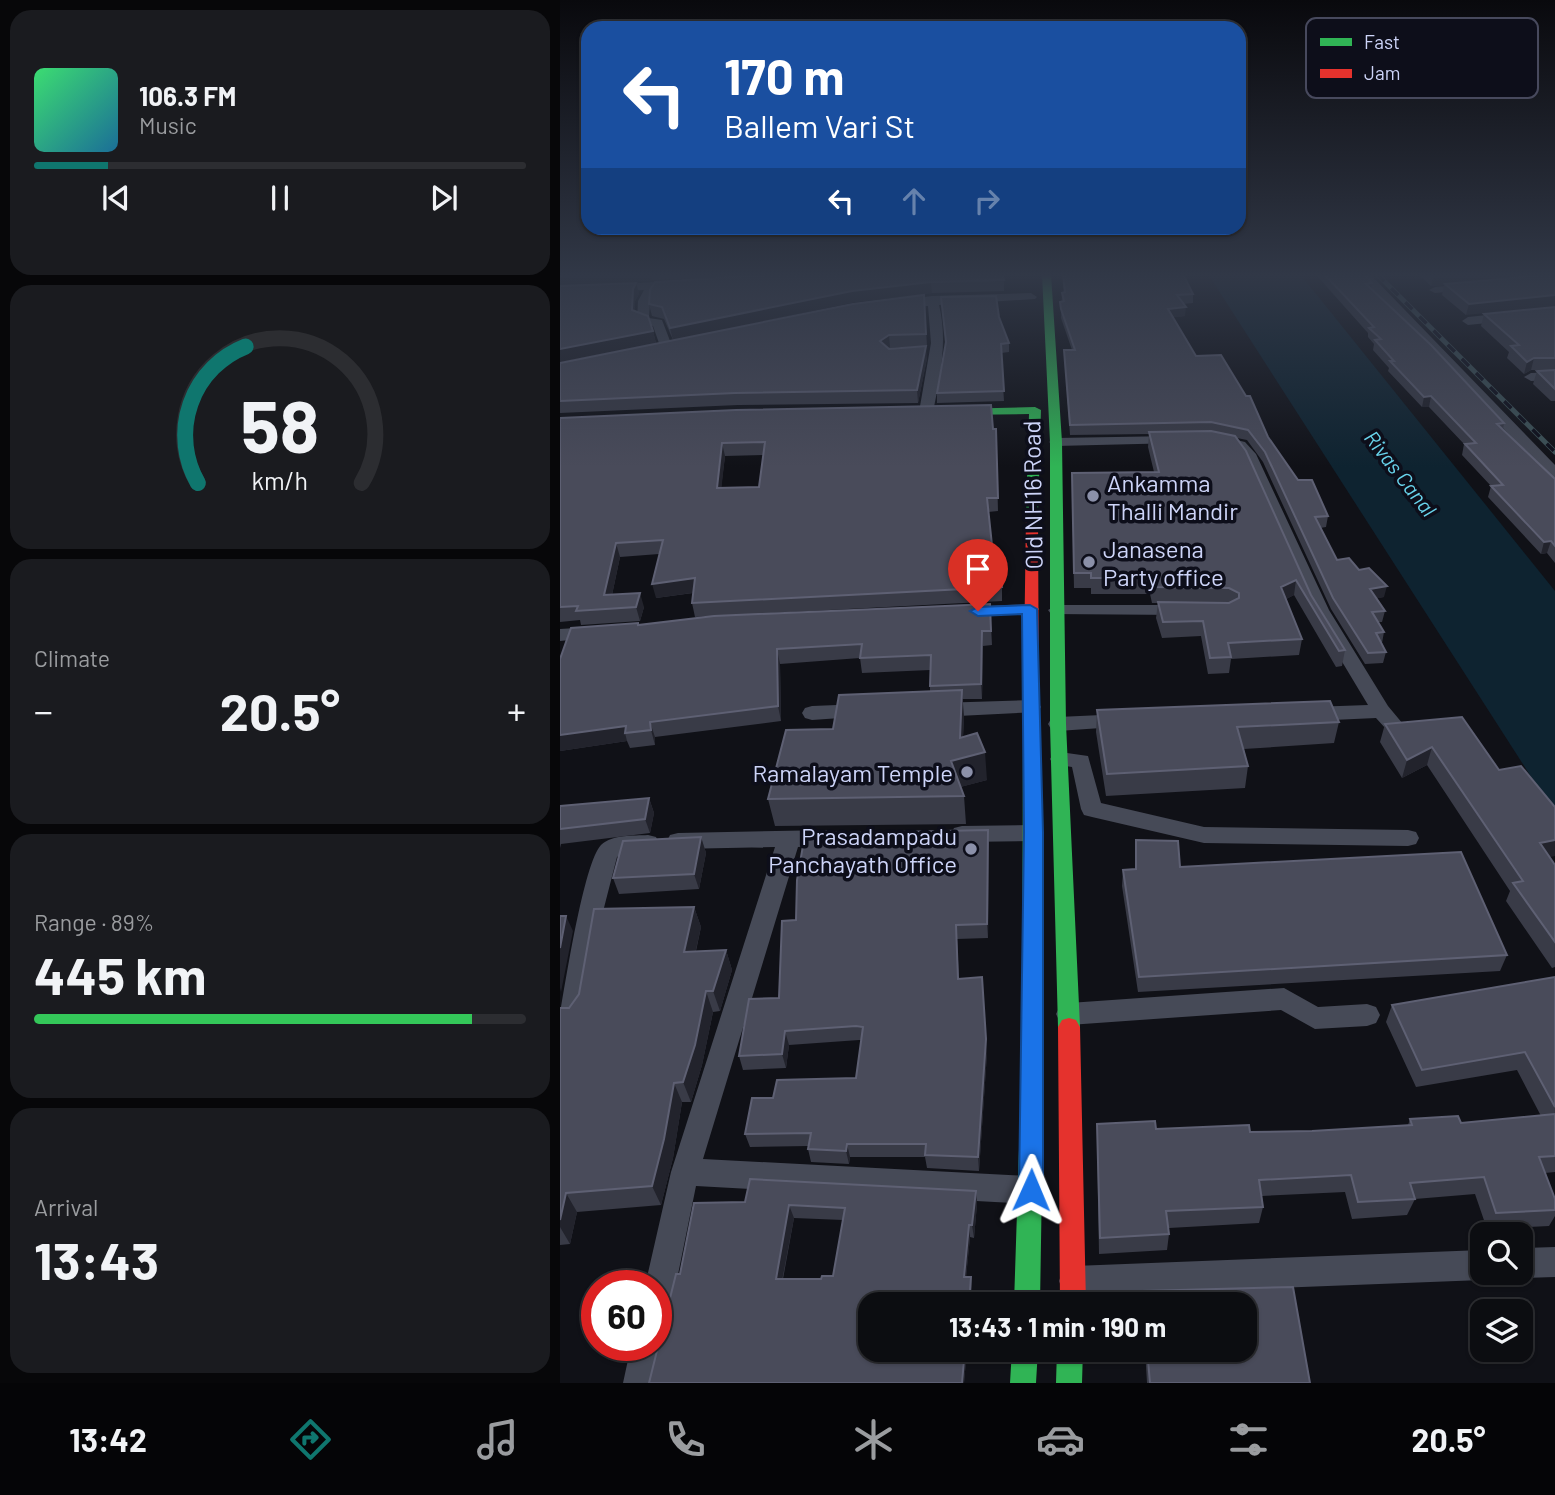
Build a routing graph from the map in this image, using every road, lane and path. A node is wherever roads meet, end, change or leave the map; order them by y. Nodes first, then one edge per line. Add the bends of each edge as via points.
1 (663, 339) edge
2 (934, 339) edge
3 (1050, 339) edge
4 (1424, 339) edge
5 (666, 346) edge
6 (1555, 376) edge
7 (1531, 377) dead end
8 (906, 411) edge
9 (926, 412) junction
10 (1056, 442) junction
11 (1555, 474) edge
12 (1030, 609) junction
13 (1057, 610) junction
14 (1203, 610) edge
15 (948, 612) edge
16 (612, 632) edge
17 (560, 635) edge
18 (1031, 707) junction
19 (916, 710) edge
20 (877, 711) edge
21 (812, 713) dead end
22 (1287, 715) edge
23 (1139, 721) edge
24 (1058, 724) junction
25 (1060, 759) junction
26 (1034, 832) junction
27 (943, 835) edge
28 (845, 837) edge
29 (1408, 838) dead end
30 (789, 839) junction
31 (573, 1014) edge
32 (1069, 1014) junction
33 (1367, 1015) dead end
34 (685, 1172) junction
35 (1031, 1190) junction
36 (1555, 1262) edge
37 (1533, 1263) edge
38 (1470, 1266) edge
39 (663, 1270) edge
40 (1027, 1292) edge
41 (1073, 1292) edge
42 (644, 1361) edge
43 (1024, 1362) edge
44 (1070, 1362) edge
45 (639, 1383) edge
46 (1023, 1383) edge
47 (1069, 1383) edge

1 - 5 street
2 - 9 street
3 - 10 main road, Old NH16 Road
4 - 11 street
6 - 7 street
8 - 9 main road
9 - 12 main road, Old NH16 Road via 1035,404
10 - 13 main road, Old NH16 Road
10 - 22 street via 1203,439 1240,445 1249,454 1320,610 1387,718
12 - 15 street
12 - 18 main road, Old NH16 Road
13 - 14 street
13 - 24 main road, Old NH16 Road
16 - 17 street
18 - 19 street
18 - 26 main road, Old NH16 Road
20 - 21 street
23 - 24 street
24 - 25 main road, Old NH16 Road
25 - 29 street via 1081,761 1092,809 1204,835
25 - 32 main road, Old NH16 Road
26 - 27 street
26 - 35 main road, Old NH16 Road
28 - 30 street
30 - 31 street via 616,846 607,853 592,906
30 - 34 street
32 - 33 street via 1284,999 1315,1018
32 - 41 main road, Old NH16 Road
34 - 35 street
34 - 39 street
35 - 40 main road, Old NH16 Road
36 - 37 street
38 - 41 street
42 - 45 street
43 - 46 main road
44 - 47 main road

